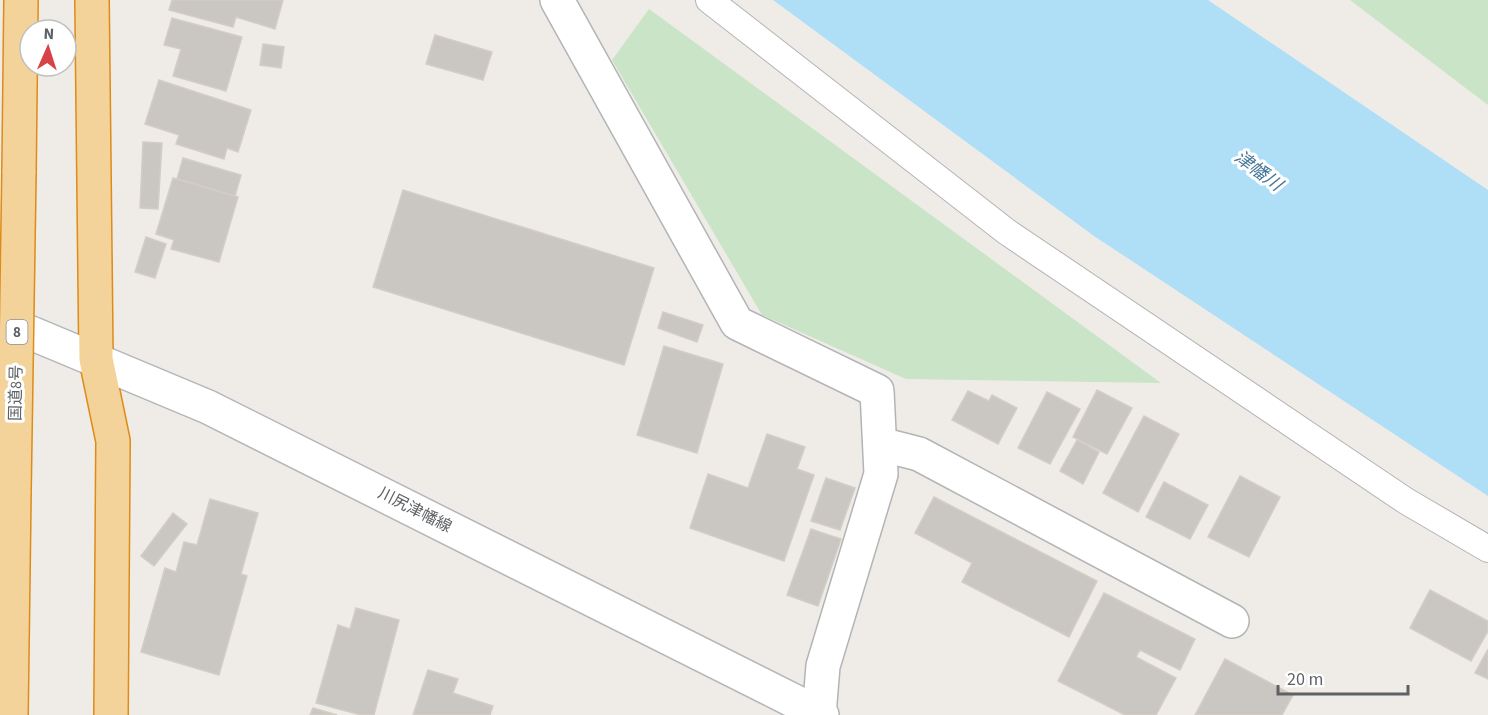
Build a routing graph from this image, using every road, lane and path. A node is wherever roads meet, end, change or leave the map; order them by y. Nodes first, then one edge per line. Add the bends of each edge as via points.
1 (21, 0) edge
2 (557, 0) edge
3 (710, 0) edge
4 (96, 10) edge
5 (0, 320) edge
6 (96, 359) junction
7 (880, 444) junction
8 (1488, 549) edge
9 (1232, 621) dead end
10 (820, 714) edge
11 (11, 715) edge
12 (111, 715) edge

1 - 11 highway, 国道8号 / 8, bridge
2 - 7 street via 737,323 877,391
3 - 8 lane via 1007,232 1406,501
4 - 6 highway
5 - 6 street, 川尻津幡線
6 - 10 street, 川尻津幡線 via 208,406
6 - 12 highway via 113,441
7 - 9 street via 919,454
7 - 10 street via 880,474 823,666

